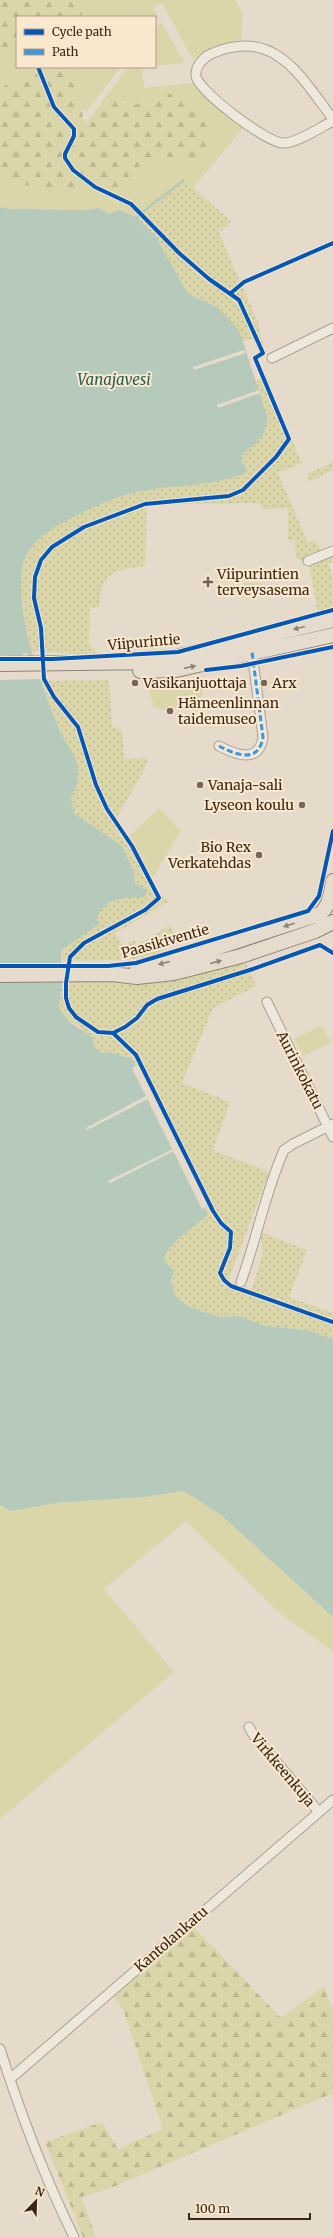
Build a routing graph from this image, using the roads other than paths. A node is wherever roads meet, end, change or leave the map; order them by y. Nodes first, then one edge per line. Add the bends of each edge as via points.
1 (333, 120) edge
2 (333, 328) edge
3 (272, 358) dead end
4 (333, 551) edge
5 (308, 561) dead end
6 (333, 620) edge
7 (333, 635) edge
8 (252, 652) junction
9 (0, 664) edge
10 (53, 667) junction
11 (0, 672) edge
12 (219, 746) dead end
13 (333, 881) edge
14 (332, 923) edge
15 (112, 974) junction
16 (0, 975) edge
17 (267, 1002) dead end
18 (330, 1125) edge
19 (333, 1137) edge
20 (242, 1282) dead end
21 (249, 1727) dead end
22 (333, 1800) edge
23 (318, 1812) junction
24 (0, 2049) edge
25 (10, 2079) junction
26 (74, 2237) edge

1 - 1 street via 292,65 269,51 236,46 203,59 195,74 210,94 251,126 279,143 289,143
2 - 3 street
4 - 5 street
6 -> 10 main road, Viipurintie via 167,660
7 - 8 main road, Viipurintie
10 -> 8 main road, Viipurintie via 176,670
8 - 12 street via 262,745 255,753 244,755
9 - 10 main road, Viipurintie
10 - 11 main road, Viipurintie
13 -> 15 main road, Paasikiventie via 324,910 300,922 194,955
15 -> 14 main road, Paasikiventie via 137,977 174,973 241,956
15 - 16 main road, Paasikiventie
17 - 18 street, Aurinkokatu
18 - 19 street, Aurinkokatu
18 - 20 street via 284,1150 256,1228 253,1248
21 - 23 street, Virkkeenkuja
22 - 23 street, Kantolankatu
23 - 25 street, Kantolankatu
24 - 25 street
25 - 26 street

